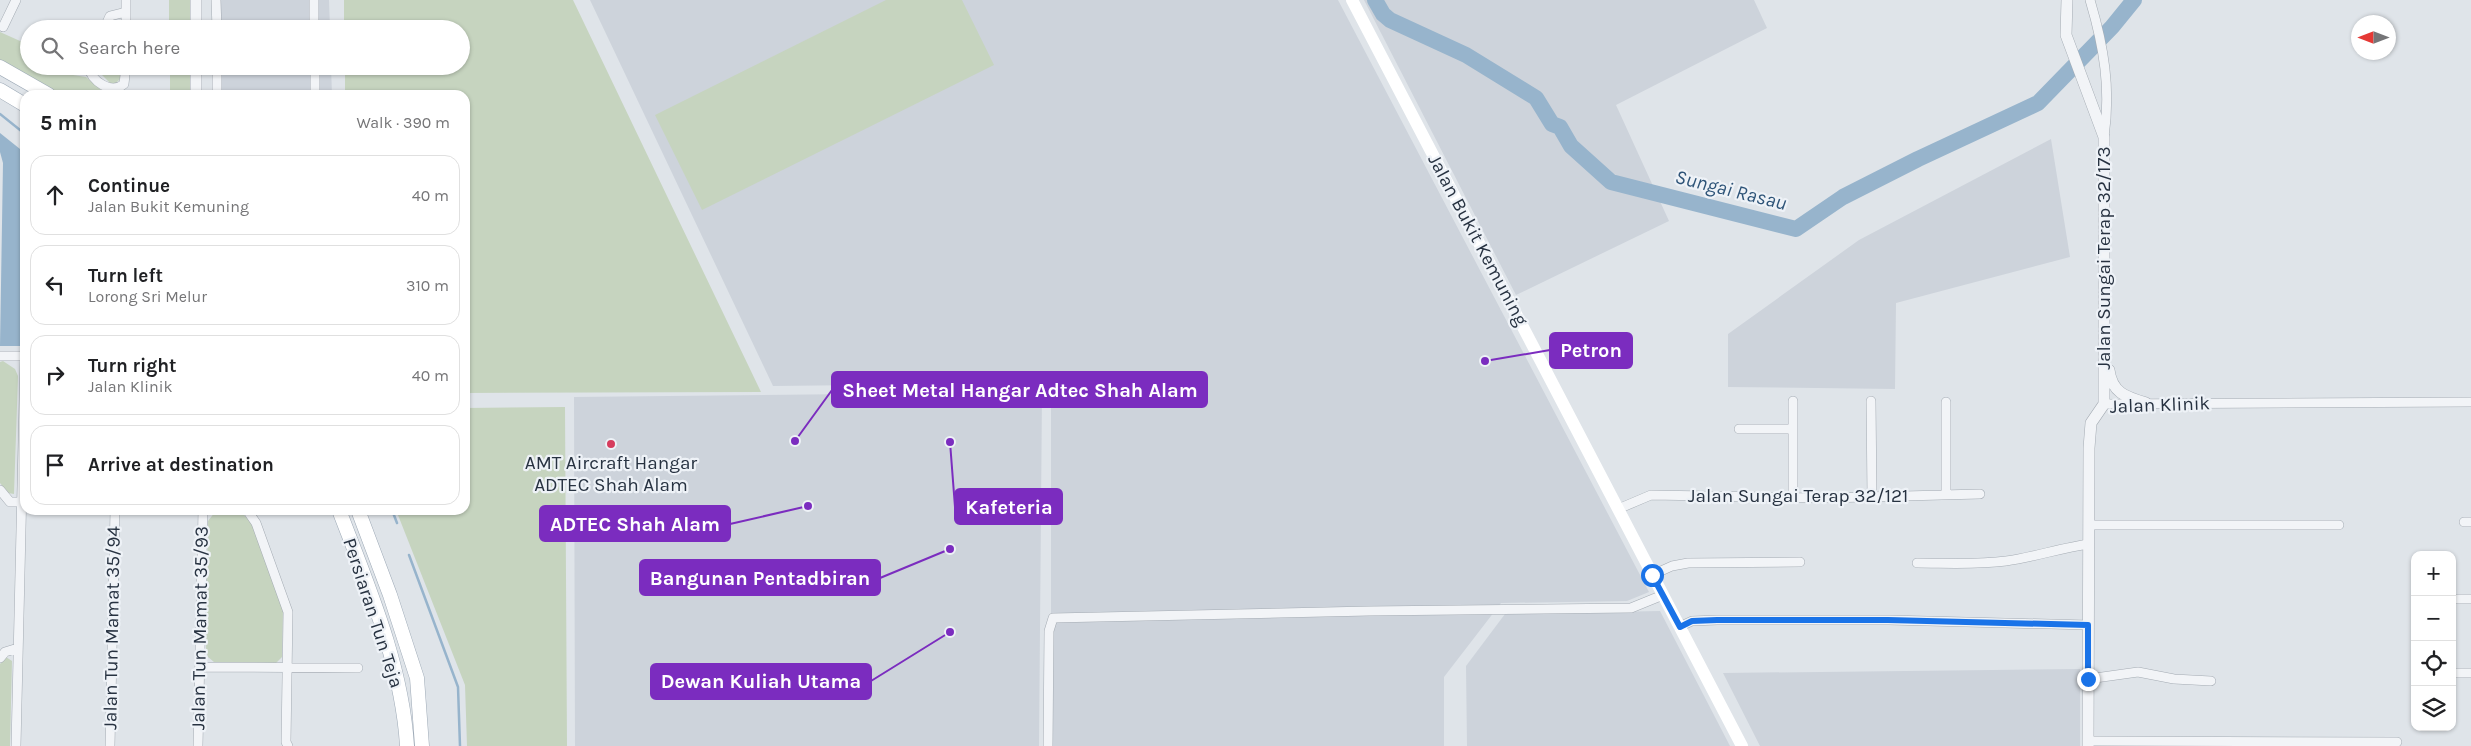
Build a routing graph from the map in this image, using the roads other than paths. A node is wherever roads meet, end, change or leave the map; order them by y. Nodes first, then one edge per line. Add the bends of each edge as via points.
1 (16, 0) edge
2 (126, 0) edge
3 (196, 0) edge
4 (216, 0) edge
5 (314, 0) edge
6 (1352, 0) edge
7 (2067, 0) edge
8 (2090, 0) edge
9 (126, 12) junction
10 (108, 20) edge
11 (126, 20) edge
12 (196, 20) edge
13 (216, 20) edge
14 (314, 20) edge
15 (3, 27) dead end
16 (0, 67) edge
17 (92, 75) edge
18 (125, 75) edge
19 (196, 75) edge
20 (217, 75) edge
21 (315, 75) edge
22 (0, 90) edge
23 (40, 90) edge
24 (113, 90) edge
25 (113, 90) edge
26 (196, 90) edge
27 (217, 90) edge
28 (315, 90) edge
29 (20, 103) edge
30 (2104, 137) junction
31 (2104, 334) junction
32 (0, 356) edge
33 (20, 356) edge
34 (1793, 400) dead end
35 (1871, 401) dead end
36 (1946, 402) dead end
37 (2471, 402) edge
38 (2146, 403) junction
39 (2104, 404) junction
40 (1793, 429) junction
41 (1739, 430) dead end
42 (0, 490) edge
43 (1980, 494) dead end
44 (1946, 495) junction
45 (1793, 496) junction
46 (1872, 496) junction
47 (20, 502) edge
48 (1618, 509) junction
49 (21, 515) edge
50 (115, 515) edge
51 (203, 515) edge
52 (250, 515) edge
53 (341, 515) edge
54 (360, 515) edge
55 (2089, 525) junction
56 (2339, 525) dead end
57 (2089, 544) junction
58 (1800, 562) dead end
59 (1917, 563) dead end
60 (1652, 575) junction
61 (1663, 595) junction
62 (2456, 599) edge
63 (2471, 599) edge
64 (2088, 625) junction
65 (1680, 627) junction
66 (18, 648) junction
67 (0, 658) edge
68 (200, 667) junction
69 (288, 668) junction
70 (358, 668) dead end
71 (2456, 673) edge
72 (2471, 673) edge
73 (2088, 679) junction
74 (2211, 681) dead end
75 (2397, 742) dead end
76 (2088, 744) edge
77 (406, 745) edge
78 (16, 746) edge
79 (110, 746) edge
80 (198, 746) edge
81 (288, 746) edge
82 (422, 746) edge
83 (1048, 746) edge
84 (1742, 746) edge

1 - 15 street
2 - 9 street
3 - 12 street
4 - 13 street
5 - 14 street
6 - 48 main road, Jalan Bukit Kemuning
7 - 30 street, Jalan Sungai Terap 32/173 via 2066,35
8 - 30 street via 2104,50 2108,112
9 - 10 street via 110,16
9 - 11 street
16 - 23 main road
17 - 24 street
18 - 25 street via 124,84
19 - 26 street
20 - 27 street
21 - 28 street
22 - 29 main road
30 - 31 street, Jalan Sungai Terap 32/173
31 - 38 street via 2113,388 2120,394
31 - 39 street, Jalan Sungai Terap 32/173
32 - 33 street
34 - 40 street
35 - 46 street
36 - 44 street
37 - 38 street, Jalan Klinik
38 - 39 street, Jalan Klinik
39 - 55 street, Jalan Klinik via 2092,423 2090,434
40 - 41 street
40 - 45 street
42 - 47 street via 10,502
43 - 44 street, Jalan Sungai Terap 32/121
44 - 46 street, Jalan Sungai Terap 32/121
45 - 46 street, Jalan Sungai Terap 32/121
45 - 48 street, Jalan Sungai Terap 32/121 via 1651,495
48 - 60 main road, Jalan Bukit Kemuning
49 - 66 street
50 - 79 street, Jalan Tun Mamat 35/94
51 - 68 street, Jalan Tun Mamat 35/93
52 - 69 street via 288,612
53 - 77 main road, Persiaran Tun Teja via 387,643 398,684
54 - 82 main road, Persiaran Tun Teja via 417,678
55 - 56 street
55 - 57 street, Jalan Klinik
57 - 59 street via 2007,560
57 - 64 street, Jalan Klinik
58 - 60 street via 1688,563
60 - 61 main road, Jalan Bukit Kemuning
61 - 65 main road, Jalan Bukit Kemuning
61 - 83 street via 1631,608 1052,618 1049,631
62 - 63 street
64 - 65 street via 1717,620 1692,621
64 - 73 street, Jalan Klinik
65 - 84 main road, Jalan Bukit Kemuning
66 - 67 street via 5,652
66 - 78 street
68 - 69 street
68 - 80 street, Jalan Tun Mamat 35/93
69 - 70 street
69 - 81 street
71 - 72 street
73 - 74 street via 2138,672 2174,679
73 - 76 street, Jalan Klinik
75 - 76 street

